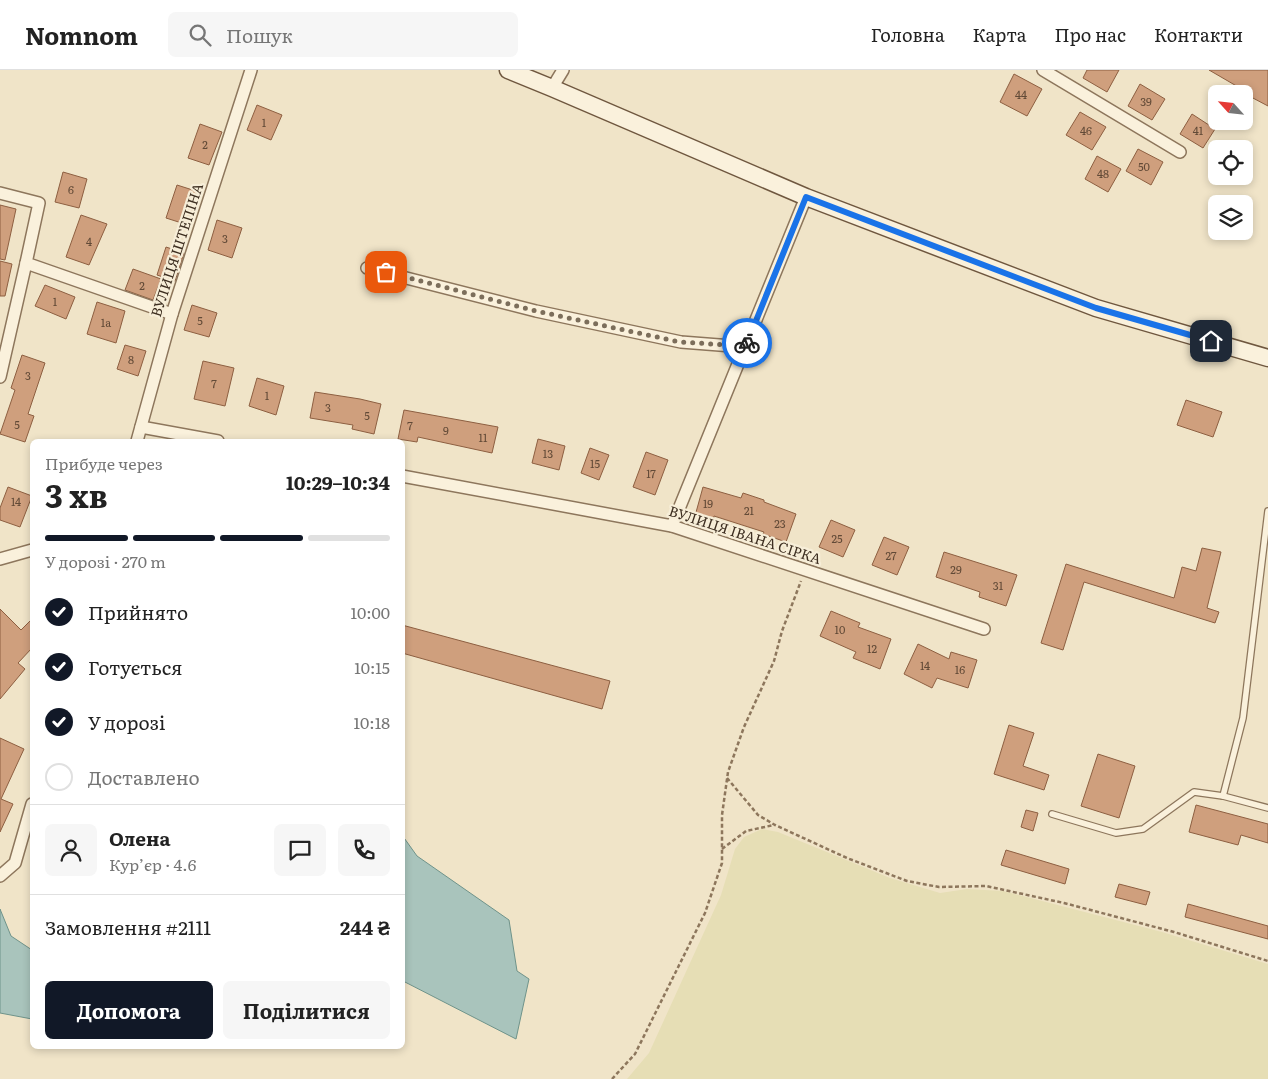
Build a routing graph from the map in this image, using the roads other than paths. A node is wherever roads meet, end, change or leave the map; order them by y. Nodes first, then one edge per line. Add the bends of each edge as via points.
1 (251, 70) edge
2 (508, 70) edge
3 (563, 70) edge
4 (1043, 70) edge
5 (552, 88) junction
6 (1180, 152) dead end
7 (0, 193) edge
8 (806, 197) junction
9 (26, 263) junction
10 (368, 268) dead end
11 (172, 314) junction
12 (745, 346) junction
13 (1268, 358) edge
14 (0, 377) edge
15 (141, 427) junction
16 (138, 439) edge
17 (207, 439) edge
18 (405, 477) edge
19 (1268, 511) edge
20 (672, 526) junction
21 (30, 551) edge
22 (1, 558) edge
23 (984, 628) dead end
24 (1223, 796) junction
25 (1268, 808) edge
26 (30, 811) edge
27 (1052, 814) dead end
28 (0, 876) edge

1 - 11 street, ВУЛИЦЯ ШТЕПІНА
2 - 5 main road
3 - 5 street
4 - 6 street
5 - 8 main road
7 - 9 street via 39,203
8 - 12 street
8 - 13 main road via 1096,308
9 - 11 street
9 - 14 street
10 - 12 street via 536,311 671,340
11 - 15 street, ВУЛИЦЯ ШТЕПІНА
12 - 20 street
15 - 16 street, ВУЛИЦЯ ШТЕПІНА
15 - 17 street
18 - 20 street, ВУЛИЦЯ ІВАНА СІРКА
19 - 24 lane via 1243,718
20 - 23 street, ВУЛИЦЯ ІВАНА СІРКА
21 - 22 street
24 - 25 lane
24 - 27 lane via 1194,792 1143,829 1116,833
26 - 28 street via 15,863

